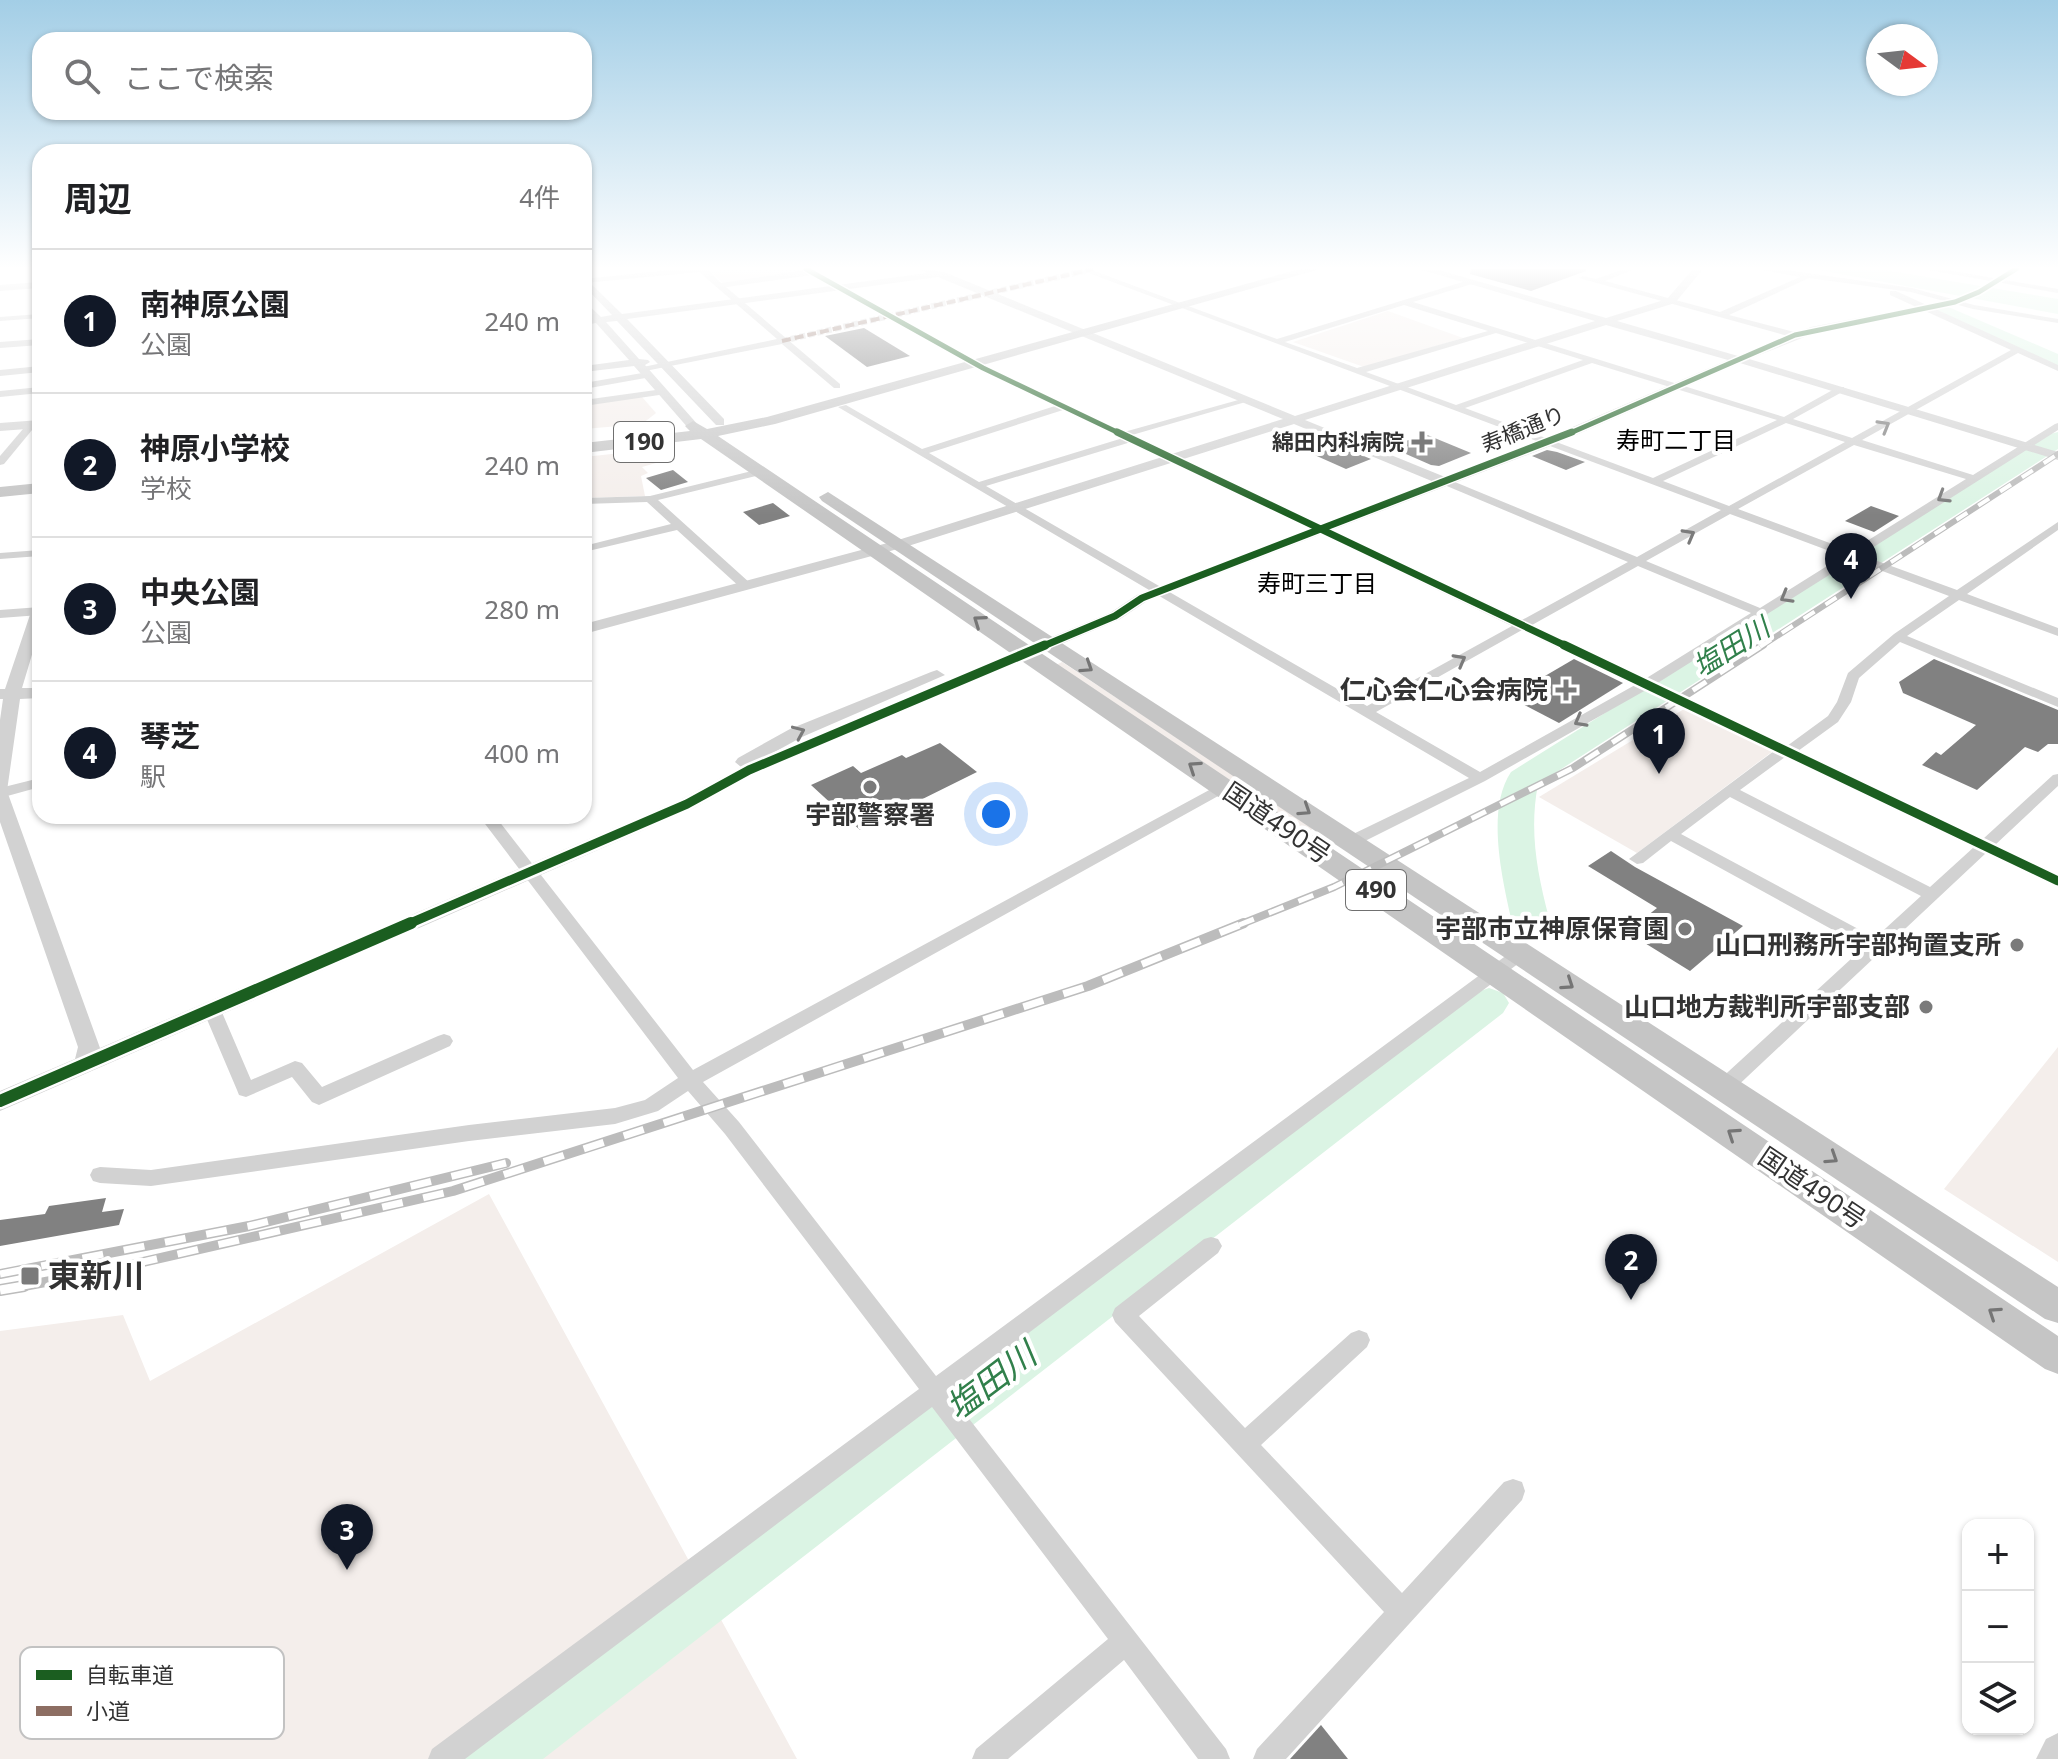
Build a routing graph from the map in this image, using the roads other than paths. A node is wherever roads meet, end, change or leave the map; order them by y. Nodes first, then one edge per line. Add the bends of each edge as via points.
1 (626, 351) edge
2 (652, 351) edge
3 (727, 351) edge
4 (791, 351) edge
5 (953, 351) edge
6 (977, 351) edge
7 (1001, 351) edge
8 (1129, 351) edge
9 (1306, 351) edge
10 (1427, 351) edge
11 (1514, 351) edge
12 (1564, 351) edge
13 (1708, 351) edge
14 (1755, 351) edge
15 (2015, 351) edge
16 (2023, 351) edge
17 (1735, 359) junction
18 (928, 360) dead end
19 (969, 360) junction
20 (1592, 360) junction
21 (663, 363) junction
22 (2058, 368) edge
23 (592, 369) edge
24 (642, 369) junction
25 (32, 370) edge
26 (1358, 371) junction
27 (0, 373) edge
28 (592, 384) edge
29 (1675, 385) junction
30 (1401, 387) junction
31 (1841, 389) junction
32 (32, 391) edge
33 (663, 392) junction
34 (850, 393) junction
35 (0, 394) edge
36 (830, 396) junction
37 (1246, 399) junction
38 (592, 402) edge
39 (1064, 406) junction
40 (1456, 408) junction
41 (1911, 409) junction
42 (1298, 420) junction
43 (1785, 420) junction
44 (32, 424) edge
45 (2058, 426) edge
46 (0, 427) edge
47 (32, 428) edge
48 (712, 428) junction
49 (592, 436) edge
50 (1127, 437) junction
51 (1549, 442) junction
52 (1856, 442) junction
53 (592, 447) edge
54 (2044, 448) edge
55 (922, 452) junction
56 (1171, 457) junction
57 (0, 462) edge
58 (760, 472) junction
59 (1973, 478) junction
60 (1446, 482) junction
61 (1653, 482) junction
62 (979, 485) junction
63 (32, 489) edge
64 (0, 492) edge
65 (650, 499) junction
66 (32, 501) edge
67 (592, 501) edge
68 (0, 504) edge
69 (1017, 507) junction
70 (1733, 510) junction
71 (2058, 525) edge
72 (678, 526) junction
73 (1323, 529) junction
74 (592, 547) edge
75 (888, 548) junction
76 (32, 554) edge
77 (0, 556) edge
78 (1853, 556) junction
79 (1639, 563) junction
80 (746, 586) junction
81 (1161, 591) junction
82 (1956, 595) junction
83 (32, 609) edge
84 (1760, 612) junction
85 (0, 614) edge
86 (1524, 624) junction
87 (32, 626) edge
88 (592, 627) edge
89 (2058, 632) edge
90 (1898, 637) junction
91 (1030, 643) junction
92 (1651, 685) junction
93 (32, 693) edge
94 (6, 694) edge
95 (2058, 703) edge
96 (1368, 711) junction
97 (1790, 751) junction
98 (1480, 778) junction
99 (2058, 778) edge
100 (32, 784) edge
101 (1224, 787) junction
102 (1730, 791) junction
103 (0, 792) edge
104 (493, 824) edge
105 (1671, 835) junction
106 (1352, 841) junction
107 (1982, 845) junction
108 (1637, 859) dead end
109 (531, 872) junction
110 (2058, 881) edge
111 (1931, 894) junction
112 (1876, 946) junction
113 (1521, 953) junction
114 (1494, 971) junction
115 (212, 1010) junction
116 (444, 1041) dead end
117 (85, 1064) junction
118 (690, 1080) junction
119 (1724, 1087) junction
120 (0, 1101) edge
121 (100, 1175) dead end
122 (1211, 1246) dead end
123 (2058, 1307) edge
124 (1359, 1340) dead end
125 (2058, 1357) edge
126 (938, 1396) junction
127 (1244, 1445) junction
128 (1513, 1491) dead end
129 (1402, 1612) junction
130 (1126, 1641) junction
131 (2058, 1751) edge
132 (442, 1759) edge
133 (986, 1759) edge
134 (1216, 1759) edge
135 (1267, 1759) edge
136 (2054, 1759) edge

1 - 24 street
2 - 21 street
3 - 21 street
4 - 36 street
5 - 19 street
6 - 19 highway
7 - 19 highway
8 - 37 street
9 - 26 street
10 - 26 street
11 - 30 street
12 - 20 street
13 - 17 street
14 - 17 street, 寿橋通り
15 - 41 street
16 - 22 street
17 - 29 street, 寿橋通り
17 - 31 street
18 - 19 highway
19 - 34 highway
19 - 39 street
20 - 29 street
20 - 40 street
21 - 24 street
21 - 48 street
23 - 24 street
24 - 28 street
24 - 33 street
25 - 27 street
26 - 30 street
29 - 43 street
29 - 51 street, 寿橋通り
30 - 40 street
30 - 42 street
31 - 41 street
31 - 43 street
32 - 35 street
33 - 38 street
33 - 48 street
34 - 36 highway
34 - 36 highway
34 - 55 street
36 - 48 highway, 190
37 - 42 street
37 - 50 street
39 - 50 street
39 - 55 street
40 - 51 street
52 -> 41 street
41 - 54 street
42 - 56 street
42 - 60 street
43 - 52 street
43 - 61 street
44 - 46 street
45 - 54 street
47 - 57 street
48 - 49 highway, 190
48 - 53 highway, 190
48 - 58 highway, 国道490号 / 490
48 - 75 highway, 国道490号 / 490
50 - 56 street
50 - 62 street
51 - 60 street, 寿橋通り
51 - 61 street
52 - 59 street
52 - 70 street
54 - 59 street
55 - 62 street
56 - 69 street
56 - 73 street
58 - 65 street
58 - 75 highway, 国道490号 / 490
59 -> 78 street
60 - 73 street, 寿橋通り
60 - 79 street
61 - 70 street
62 - 69 street
63 - 64 highway
65 - 67 street
65 - 72 street
66 - 68 highway
69 - 75 street
69 - 81 street
70 - 78 street
79 -> 70 street
71 - 82 street
72 - 74 street
72 - 80 street
73 - 81 street, 寿橋通り
73 - 86 street
75 - 80 street
75 - 91 highway, 国道490号 / 490
76 - 77 street
78 - 82 street
78 -> 84 street
79 - 84 street
79 - 86 street
80 - 88 street
81 - 91 street, 寿橋通り via 1105,606
81 - 96 street
82 - 89 street
82 - 90 street
83 - 85 street
84 - 92 street
86 - 92 street
96 -> 86 street
87 - 94 street
90 - 95 street
90 - 97 street via 1853,676 1833,719
101 -> 91 highway, 国道490号 / 490
91 -> 106 highway, 国道490号 / 490
91 - 109 street, 寿橋通り
92 - 97 street
92 -> 98 street
93 - 94 street
94 - 103 street
96 - 98 street
97 - 102 street
97 - 107 street
98 - 106 street
99 - 107 street
100 - 103 street
101 - 114 highway, 国道490号 / 490
101 - 118 street
102 - 105 street
102 - 111 street
103 - 117 street via 89,1047
104 - 109 street
105 - 108 street
105 - 112 street
106 - 113 highway, 国道490号 / 490
107 - 110 street
107 - 111 street
109 - 115 street, 寿橋通り
109 - 118 street
111 - 112 street
112 - 119 street
113 - 114 street
113 -> 119 highway, 国道490号 / 490
125 -> 114 highway, 国道490号 / 490
114 - 126 street
115 - 116 street via 246,1090 295,1068 319,1097
115 - 117 street, 寿橋通り
117 - 120 street, 寿橋通り
118 - 121 street via 651,1106 615,1116 151,1178
118 - 126 street
119 -> 123 highway, 国道490号 / 490
122 - 127 street via 1123,1315
124 - 127 street
126 - 130 street
126 - 132 street
127 - 129 street
128 - 129 street
129 - 135 street
130 - 133 street
130 - 134 street
131 - 136 street

